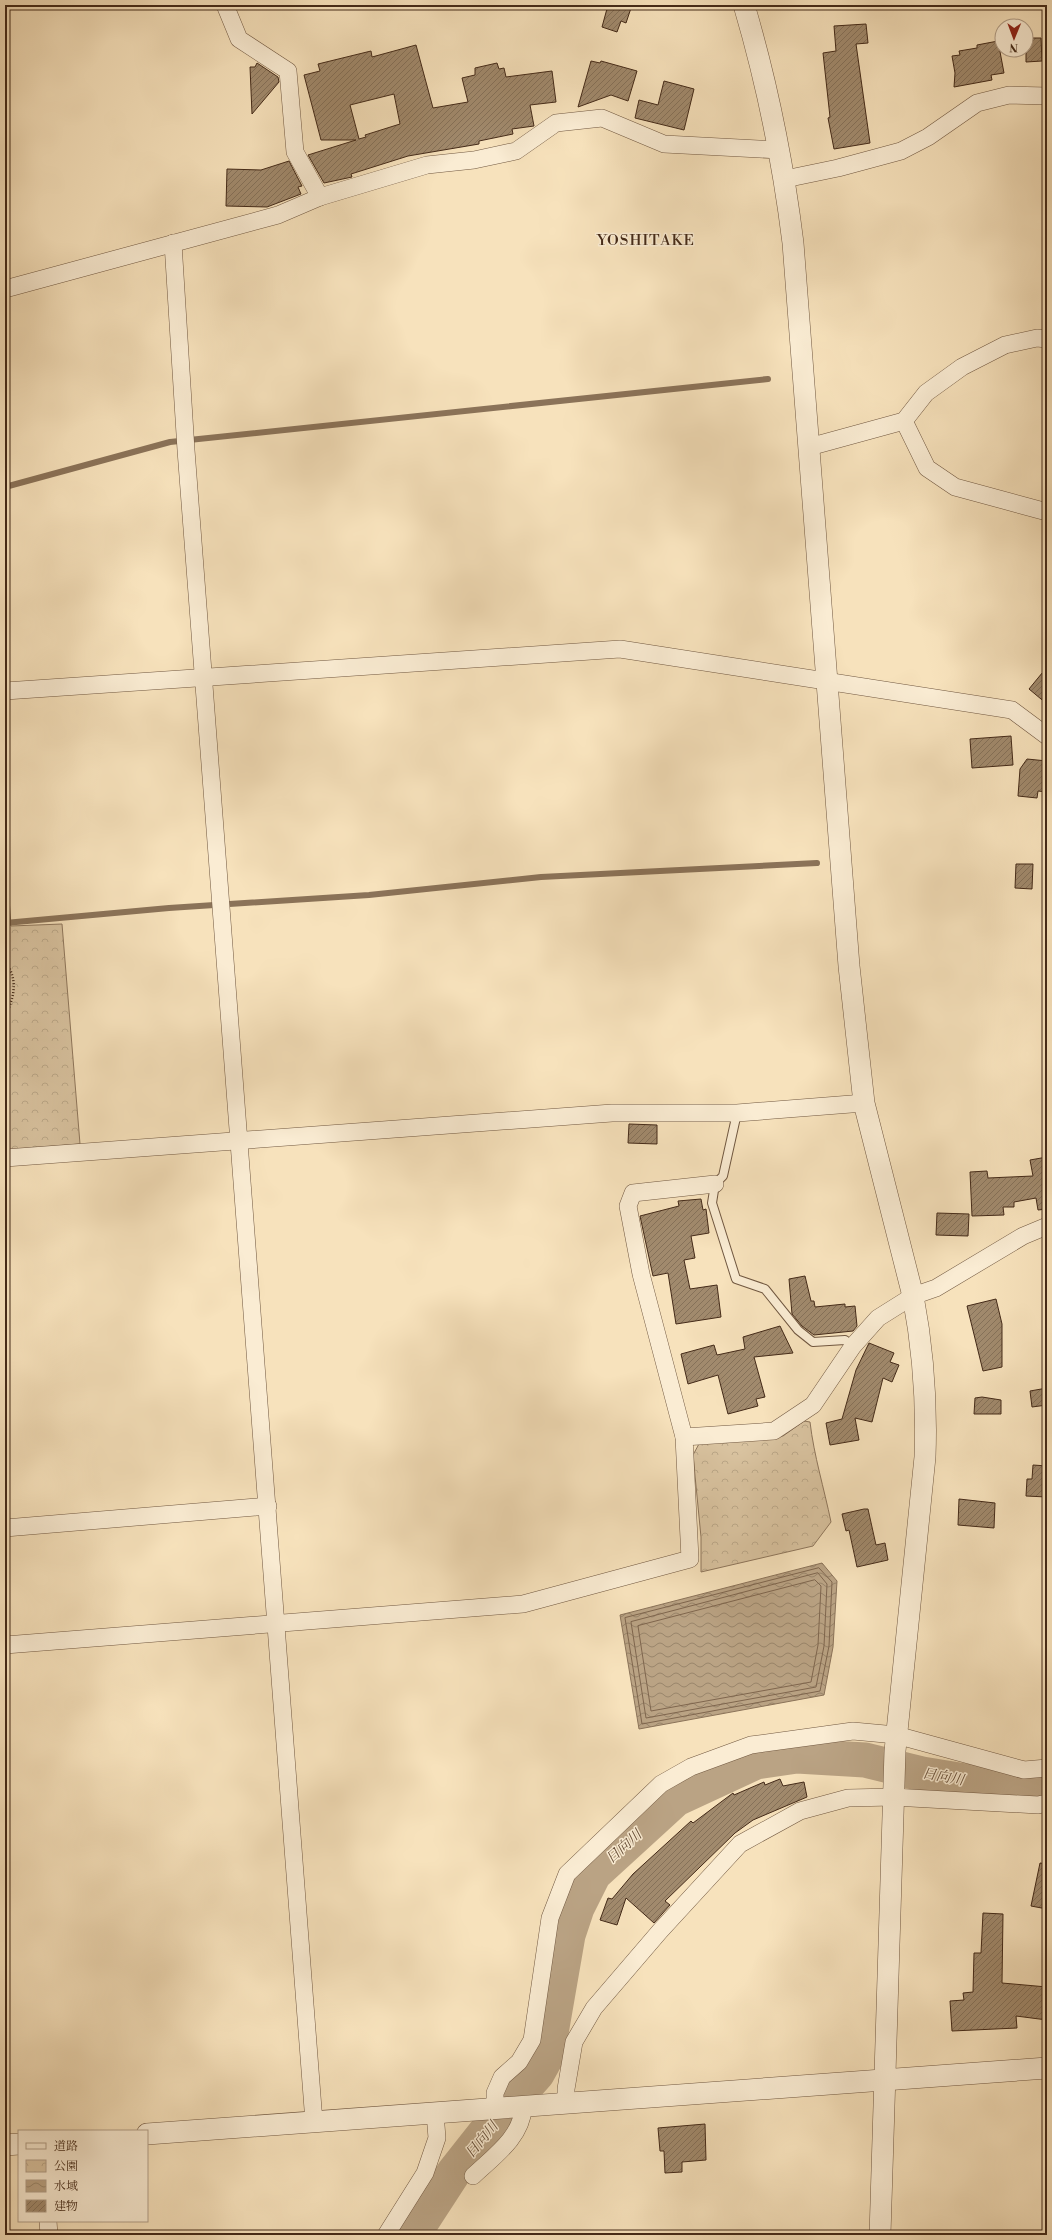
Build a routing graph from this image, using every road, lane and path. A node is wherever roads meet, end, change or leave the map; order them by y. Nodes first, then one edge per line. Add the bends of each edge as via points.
1 (226, 5) edge
2 (744, 5) edge
3 (1047, 96) edge
4 (779, 150) junction
5 (785, 179) junction
6 (320, 197) junction
7 (173, 242) junction
8 (5, 289) edge
9 (1047, 339) edge
10 (904, 421) junction
11 (809, 447) junction
12 (1047, 512) edge
13 (203, 676) junction
14 (827, 680) junction
15 (5, 691) edge
16 (1045, 730) edge
17 (5, 961) edge
18 (5, 1017) edge
19 (864, 1103) junction
20 (737, 1113) junction
21 (240, 1140) junction
22 (5, 1158) edge
23 (715, 1184) junction
24 (1047, 1226) edge
25 (913, 1296) junction
26 (853, 1346) junction
27 (684, 1437) junction
28 (268, 1506) junction
29 (5, 1528) edge
30 (277, 1624) junction
31 (5, 1645) edge
32 (896, 1743) junction
33 (1047, 1768) edge
34 (893, 1792) junction
35 (1047, 1803) edge
36 (1047, 2068) edge
37 (885, 2079) junction
38 (566, 2104) junction
39 (523, 2108) junction
40 (492, 2109) junction
41 (435, 2113) junction
42 (314, 2122) junction
43 (148, 2134) edge
44 (18, 2144) edge
45 (5, 2145) edge
46 (474, 2176) dead end
47 (48, 2222) edge
48 (49, 2235) edge
49 (386, 2235) edge
50 (880, 2235) edge

1 - 6 street via 238,39 288,71 295,152
2 - 4 street via 761,62
3 - 5 street via 1009,95 977,103 928,137 901,151
4 - 5 street
4 - 6 street via 664,144 602,118 556,123 516,151 474,160 427,165
5 - 11 street via 793,243
6 - 7 street via 278,215
7 - 8 street
7 - 13 street
9 - 10 street via 1037,338 1005,345 962,367 926,393
10 - 11 street
10 - 12 street via 927,468 955,487
11 - 14 street
13 - 14 street via 620,649
13 - 15 street
13 - 21 street
14 - 16 street via 1012,710
14 - 19 street via 849,966
17 - 18 path via 13,975 15,987
19 - 20 street
19 - 25 street
20 - 21 street via 612,1113
20 - 23 lane via 723,1176
21 - 22 street
21 - 28 street
23 - 26 lane via 712,1203 736,1279 766,1289 798,1330 814,1342 845,1340
23 - 27 street via 633,1194 628,1206 641,1274
24 - 25 street via 1023,1236 936,1288
25 - 26 street via 878,1318
25 - 32 street via 919,1328 927,1414 925,1457
26 - 27 street via 814,1404 774,1431
27 - 30 street via 690,1559 523,1604
28 - 29 street
28 - 30 street
30 - 31 street
30 - 42 street
32 - 33 street via 1024,1770
32 - 34 street
32 - 40 street via 853,1731 751,1745 692,1766 661,1784 567,1874 550,1918 532,2040 519,2062 502,2077
34 - 35 street via 1038,1805
34 - 37 street
34 - 38 street via 848,1798 800,1811 740,1844 594,2008 574,2042
36 - 37 street
37 - 38 street
37 - 50 street
38 - 39 street
39 - 40 street
39 - 46 street via 523,2116 512,2138
40 - 41 street
41 - 42 street
41 - 49 street via 437,2138 425,2173
42 - 43 street
44 - 45 street
47 - 48 street

